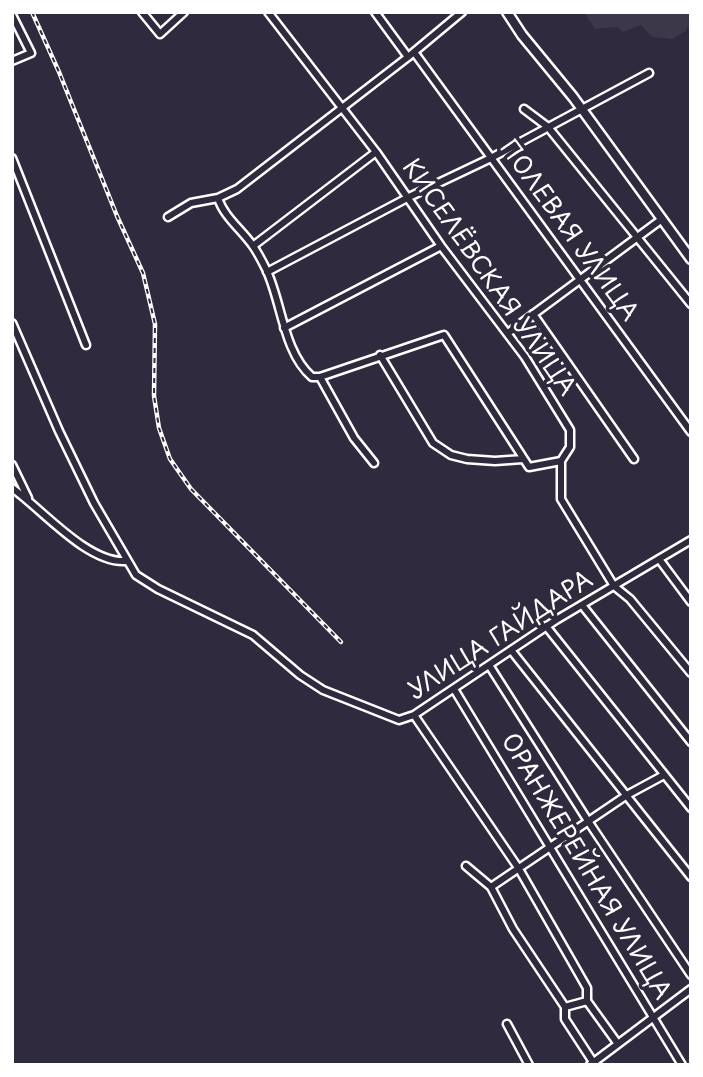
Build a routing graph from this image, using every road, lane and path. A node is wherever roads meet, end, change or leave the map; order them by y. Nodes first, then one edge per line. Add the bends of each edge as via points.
1 (142, 12) edge
2 (184, 12) edge
3 (268, 12) edge
4 (375, 12) edge
5 (462, 12) edge
6 (507, 12) edge
7 (12, 15) edge
8 (411, 55) junction
9 (12, 61) edge
10 (649, 73) dead end
11 (342, 108) junction
12 (524, 109) dead end
13 (581, 109) junction
14 (548, 127) junction
15 (376, 152) junction
16 (12, 158) edge
17 (491, 158) junction
18 (408, 197) junction
19 (218, 198) junction
20 (168, 217) dead end
21 (662, 219) junction
22 (636, 237) junction
23 (253, 246) junction
24 (441, 246) junction
25 (690, 256) edge
26 (267, 272) junction
27 (580, 279) junction
28 (691, 304) edge
29 (533, 314) junction
30 (12, 323) edge
31 (284, 328) junction
32 (508, 333) junction
33 (86, 345) dead end
34 (380, 355) junction
35 (320, 377) junction
36 (691, 432) edge
37 (523, 459) junction
38 (634, 459) dead end
39 (561, 461) junction
40 (374, 463) dead end
41 (12, 464) edge
42 (12, 488) edge
43 (29, 500) junction
44 (691, 540) edge
45 (659, 559) junction
46 (125, 561) junction
47 (614, 586) junction
48 (691, 602) edge
49 (582, 605) junction
50 (546, 626) junction
51 (511, 650) junction
52 (489, 665) junction
53 (691, 673) edge
54 (454, 689) junction
55 (414, 715) junction
56 (691, 742) edge
57 (664, 775) junction
58 (627, 795) junction
59 (691, 808) edge
60 (588, 821) junction
61 (549, 849) junction
62 (466, 866) dead end
63 (519, 869) junction
64 (691, 877) edge
65 (491, 887) junction
66 (691, 975) edge
67 (691, 989) edge
68 (587, 1001) junction
69 (565, 1007) junction
70 (654, 1018) junction
71 (507, 1024) dead end
72 (618, 1044) junction
73 (593, 1064) edge
74 (529, 1065) edge
75 (682, 1065) edge

1 - 2 street via 160,34
3 - 11 street, КИСЕЛЁВСКАЯ УЛИЦА
4 - 8 street, ПОЛЕВАЯ УЛИЦА
5 - 8 street
6 - 13 main road
7 - 9 street via 30,54
8 - 11 street
8 - 17 street, ПОЛЕВАЯ УЛИЦА
10 - 13 street
11 - 15 street, КИСЕЛЁВСКАЯ УЛИЦА
11 - 19 street via 237,189
12 - 14 street
13 - 14 street
13 - 21 main road
14 - 17 street
14 - 22 street
15 - 18 street, КИСЕЛЁВСКАЯ УЛИЦА
15 - 23 street
16 - 33 street
17 - 18 street
17 - 27 street, ПОЛЕВАЯ УЛИЦА
18 - 24 street, КИСЕЛЁВСКАЯ УЛИЦА
18 - 26 street
19 - 20 street via 191,203
19 - 23 street
21 - 22 street
21 - 25 main road
22 - 27 street
22 - 28 street
23 - 26 street
24 - 31 street
24 - 32 street, КИСЕЛЁВСКАЯ УЛИЦА
26 - 31 street
27 - 29 street
27 - 36 street, ПОЛЕВАЯ УЛИЦА
29 - 32 street
29 - 38 street
30 - 46 street, УЛИЦА ГАЙДАРА via 59,431
31 - 35 street via 304,370
32 - 39 street, КИСЕЛЁВСКАЯ УЛИЦА via 570,430 570,447
34 - 35 street
34 - 37 street via 433,443 467,460
34 - 37 street via 444,335
35 - 40 street via 354,438
37 - 39 street via 529,467
39 - 47 street, КИСЕЛЁВСКАЯ УЛИЦА via 561,499
41 - 43 street
42 - 43 street
43 - 46 street via 73,541
44 - 45 street, УЛИЦА ГАЙДАРА
45 - 47 street, УЛИЦА ГАЙДАРА
45 - 48 street
46 - 55 street, УЛИЦА ГАЙДАРА via 150,585 253,635 323,690 399,720
47 - 49 street, УЛИЦА ГАЙДАРА
47 - 53 street, КИСЕЛЁВСКАЯ УЛИЦА
49 - 50 street, УЛИЦА ГАЙДАРА
49 - 56 street
50 - 51 street, УЛИЦА ГАЙДАРА
50 - 57 street
51 - 52 street, УЛИЦА ГАЙДАРА
51 - 58 street
52 - 54 street, УЛИЦА ГАЙДАРА
52 - 60 street
54 - 55 street, УЛИЦА ГАЙДАРА
54 - 61 street, ОРАНЖЕРЕЙНАЯ УЛИЦА
55 - 63 street
57 - 58 street
57 - 59 street
58 - 60 street
58 - 64 street
60 - 61 street
60 - 66 street
61 - 63 street
61 - 70 street, ОРАНЖЕРЕЙНАЯ УЛИЦА
62 - 65 street
63 - 65 street
63 - 68 street via 587,988
65 - 69 street
67 - 70 street
68 - 69 street
68 - 72 street
69 - 73 street via 565,1019
70 - 72 street
70 - 75 street, ОРАНЖЕРЕЙНАЯ УЛИЦА
71 - 74 street
72 - 73 street

